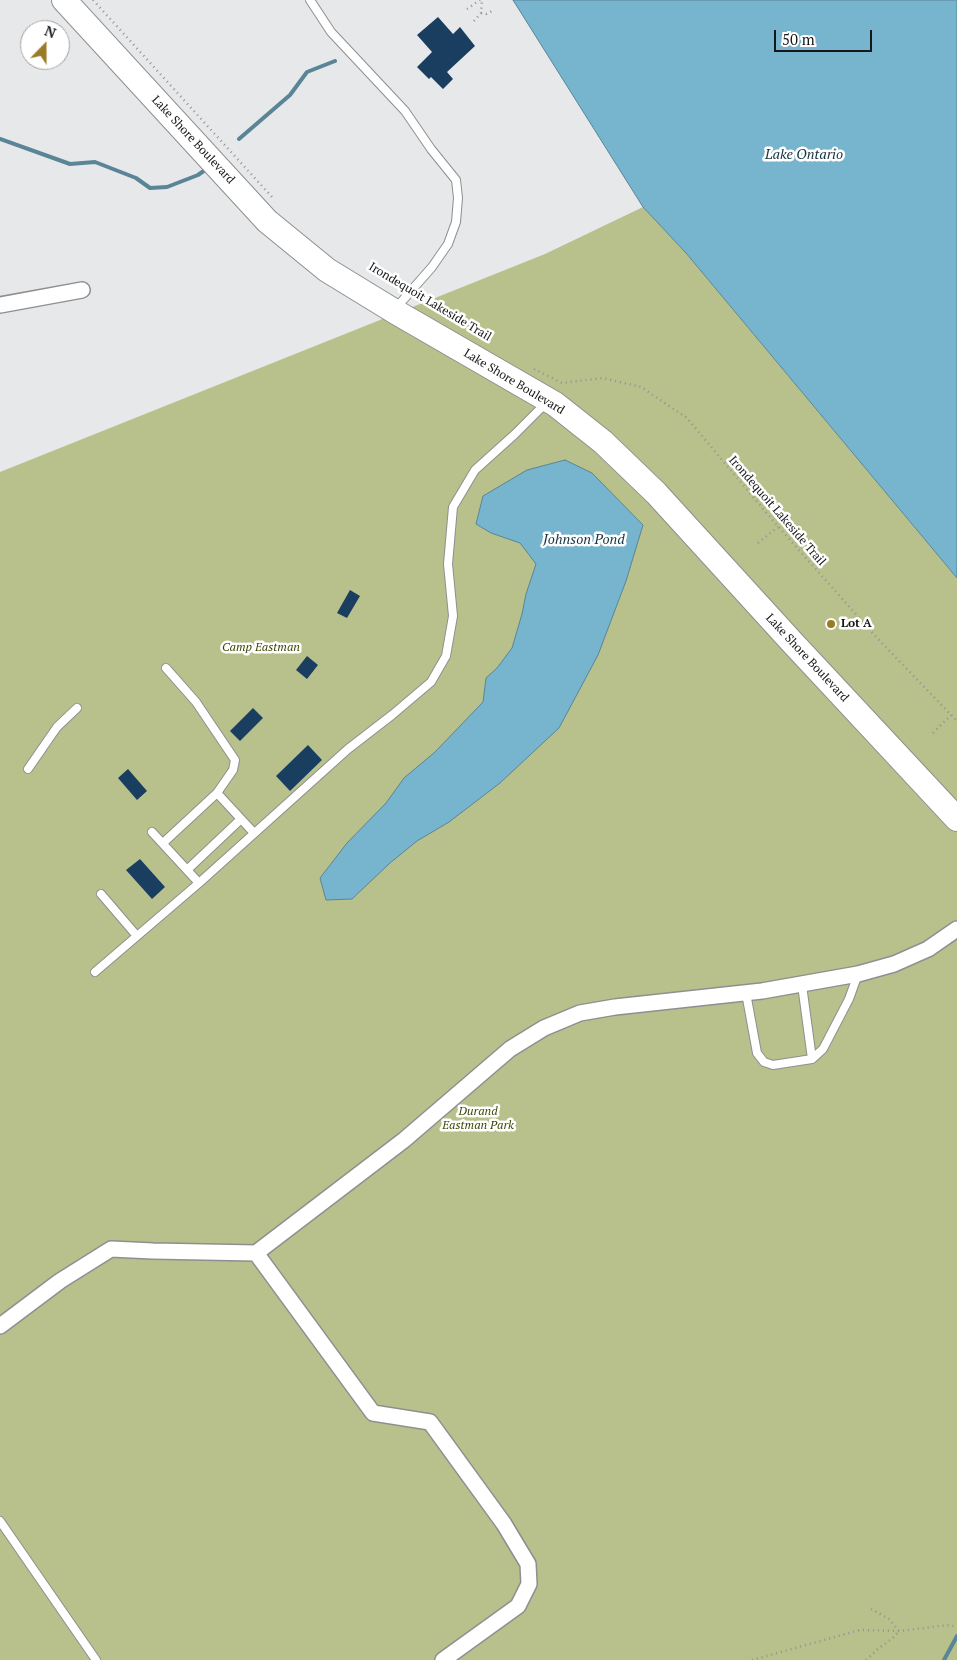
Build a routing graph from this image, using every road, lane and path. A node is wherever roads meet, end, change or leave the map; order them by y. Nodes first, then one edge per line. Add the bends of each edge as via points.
1 (64, 0) edge
2 (93, 0) edge
3 (310, 0) edge
4 (481, 0) edge
5 (467, 9) dead end
6 (492, 11) dead end
7 (481, 13) junction
8 (474, 21) dead end
9 (278, 203) dead end
10 (82, 290) dead end
11 (0, 305) edge
12 (394, 311) junction
13 (528, 366) dead end
14 (549, 400) junction
15 (778, 527) junction
16 (758, 543) dead end
17 (166, 668) dead end
18 (77, 708) dead end
19 (952, 715) junction
20 (957, 721) edge
21 (933, 733) dead end
22 (28, 769) dead end
23 (217, 794) junction
24 (241, 819) junction
25 (957, 820) edge
26 (152, 832) dead end
27 (254, 833) junction
28 (163, 843) junction
29 (187, 870) junction
30 (199, 883) junction
31 (101, 894) dead end
32 (957, 929) edge
33 (137, 936) junction
34 (95, 972) dead end
35 (858, 974) junction
36 (802, 984) junction
37 (746, 993) junction
38 (812, 1058) junction
39 (256, 1253) junction
40 (0, 1326) edge
41 (0, 1521) edge
42 (871, 1609) dead end
43 (957, 1628) edge
44 (899, 1631) junction
45 (96, 1660) edge
46 (443, 1660) edge
47 (752, 1660) edge
48 (866, 1660) edge

1 - 12 main road, Lake Shore Boulevard via 267,221 328,270
2 - 9 path
3 - 12 lane via 332,32 405,111 456,180 456,222 448,244
4 - 5 path
4 - 7 path
6 - 7 path
7 - 8 path
10 - 11 street
12 - 14 main road, Lake Shore Boulevard
13 - 15 path, Irondequoit Lakeside Trail via 562,383 603,378 640,387 686,418
14 - 25 main road, Lake Shore Boulevard via 603,442 656,493
14 - 27 lane via 474,470 453,507 448,564 453,616 446,656 431,682 348,749
15 - 16 path
15 - 19 path, Irondequoit Lakeside Trail via 877,638
17 - 23 lane via 196,702 235,760 233,770
18 - 22 lane via 57,727
19 - 20 path, Irondequoit Lakeside Trail
19 - 21 path
23 - 24 lane
23 - 28 lane
24 - 27 lane
24 - 29 lane
26 - 28 lane
27 - 30 lane
28 - 29 lane
29 - 30 lane
30 - 33 lane
31 - 33 lane
32 - 35 street via 928,949 894,964
33 - 34 lane
35 - 36 street
35 - 38 lane via 823,1049
36 - 37 street
36 - 38 lane
37 - 38 lane via 757,1053 764,1062 774,1066
37 - 39 street via 615,1007 580,1014 544,1028 510,1049 396,1146
39 - 40 street via 154,1252 111,1248
39 - 46 street via 373,1413 430,1422 504,1524 528,1564 528,1584 518,1606
41 - 45 lane
42 - 44 path via 889,1619
43 - 44 path via 938,1625
44 - 47 path via 860,1630
44 - 48 path

